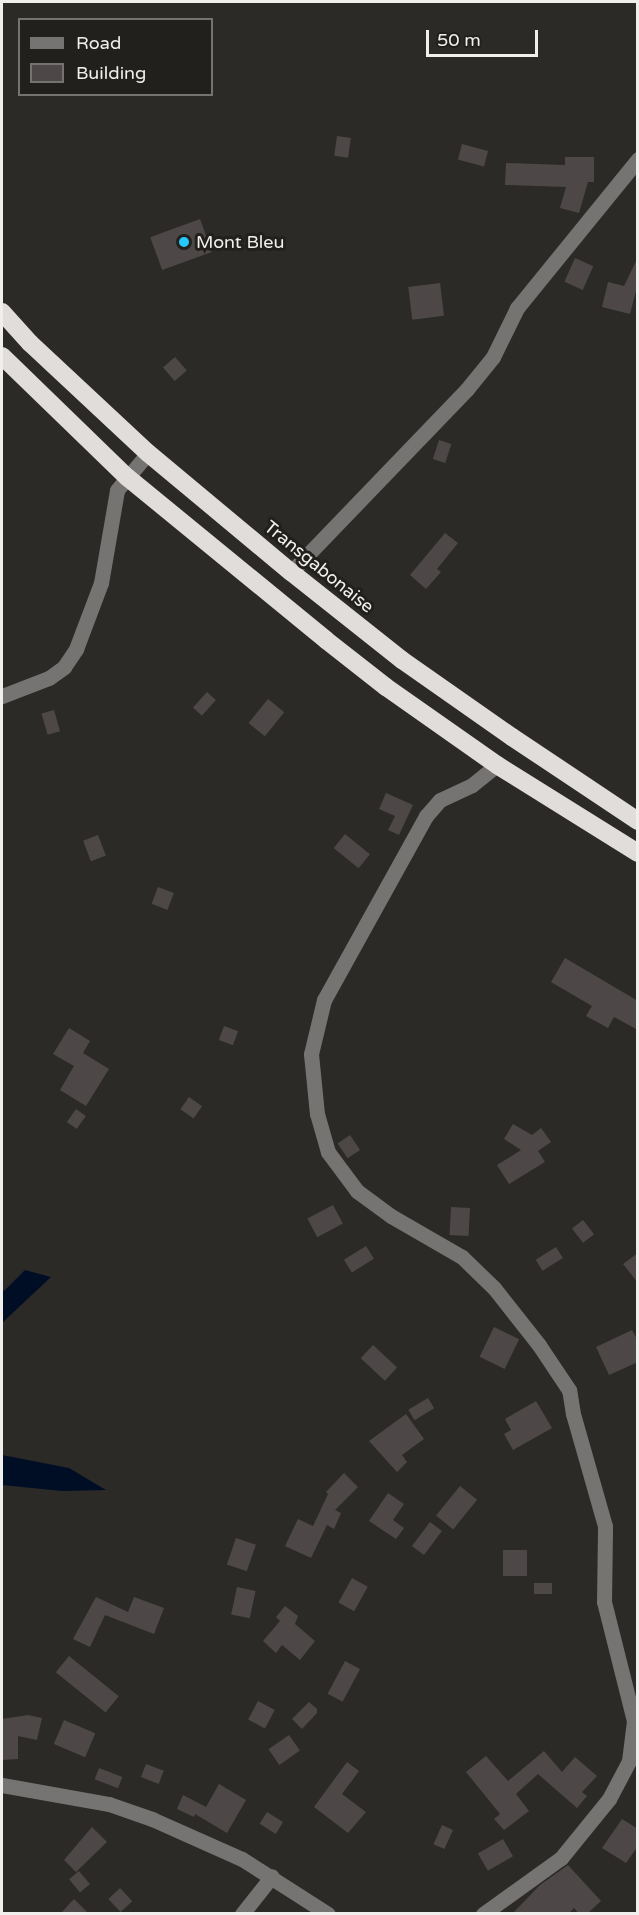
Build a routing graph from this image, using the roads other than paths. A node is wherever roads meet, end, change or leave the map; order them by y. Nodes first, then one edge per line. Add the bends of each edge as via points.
1 (638, 159) edge
2 (2, 312) edge
3 (2, 356) edge
4 (148, 453) junction
5 (127, 477) junction
6 (291, 572) junction
7 (2, 696) edge
8 (497, 765) junction
9 (638, 820) edge
10 (638, 853) edge
11 (2, 1785) edge
12 (272, 1876) junction
13 (242, 1914) edge
14 (328, 1914) edge
15 (483, 1914) edge

1 - 6 street via 517,308 493,357 467,389
2 - 4 highway, Transgabonaise
3 - 5 highway
4 - 5 street
4 - 6 highway, Transgabonaise
5 - 7 street via 117,489 101,583 76,649 64,667 48,678
5 - 8 highway via 386,687
6 - 9 highway, Transgabonaise via 402,660
8 - 10 highway
8 - 15 street via 472,785 440,800 426,816 324,1000 312,1054 317,1113 328,1152 357,1191 391,1216 462,1257 494,1288 569,1390 605,1526 604,1602 634,1721 629,1761 609,1799 561,1858
11 - 12 street via 109,1804 152,1819
12 - 13 street
12 - 14 street

